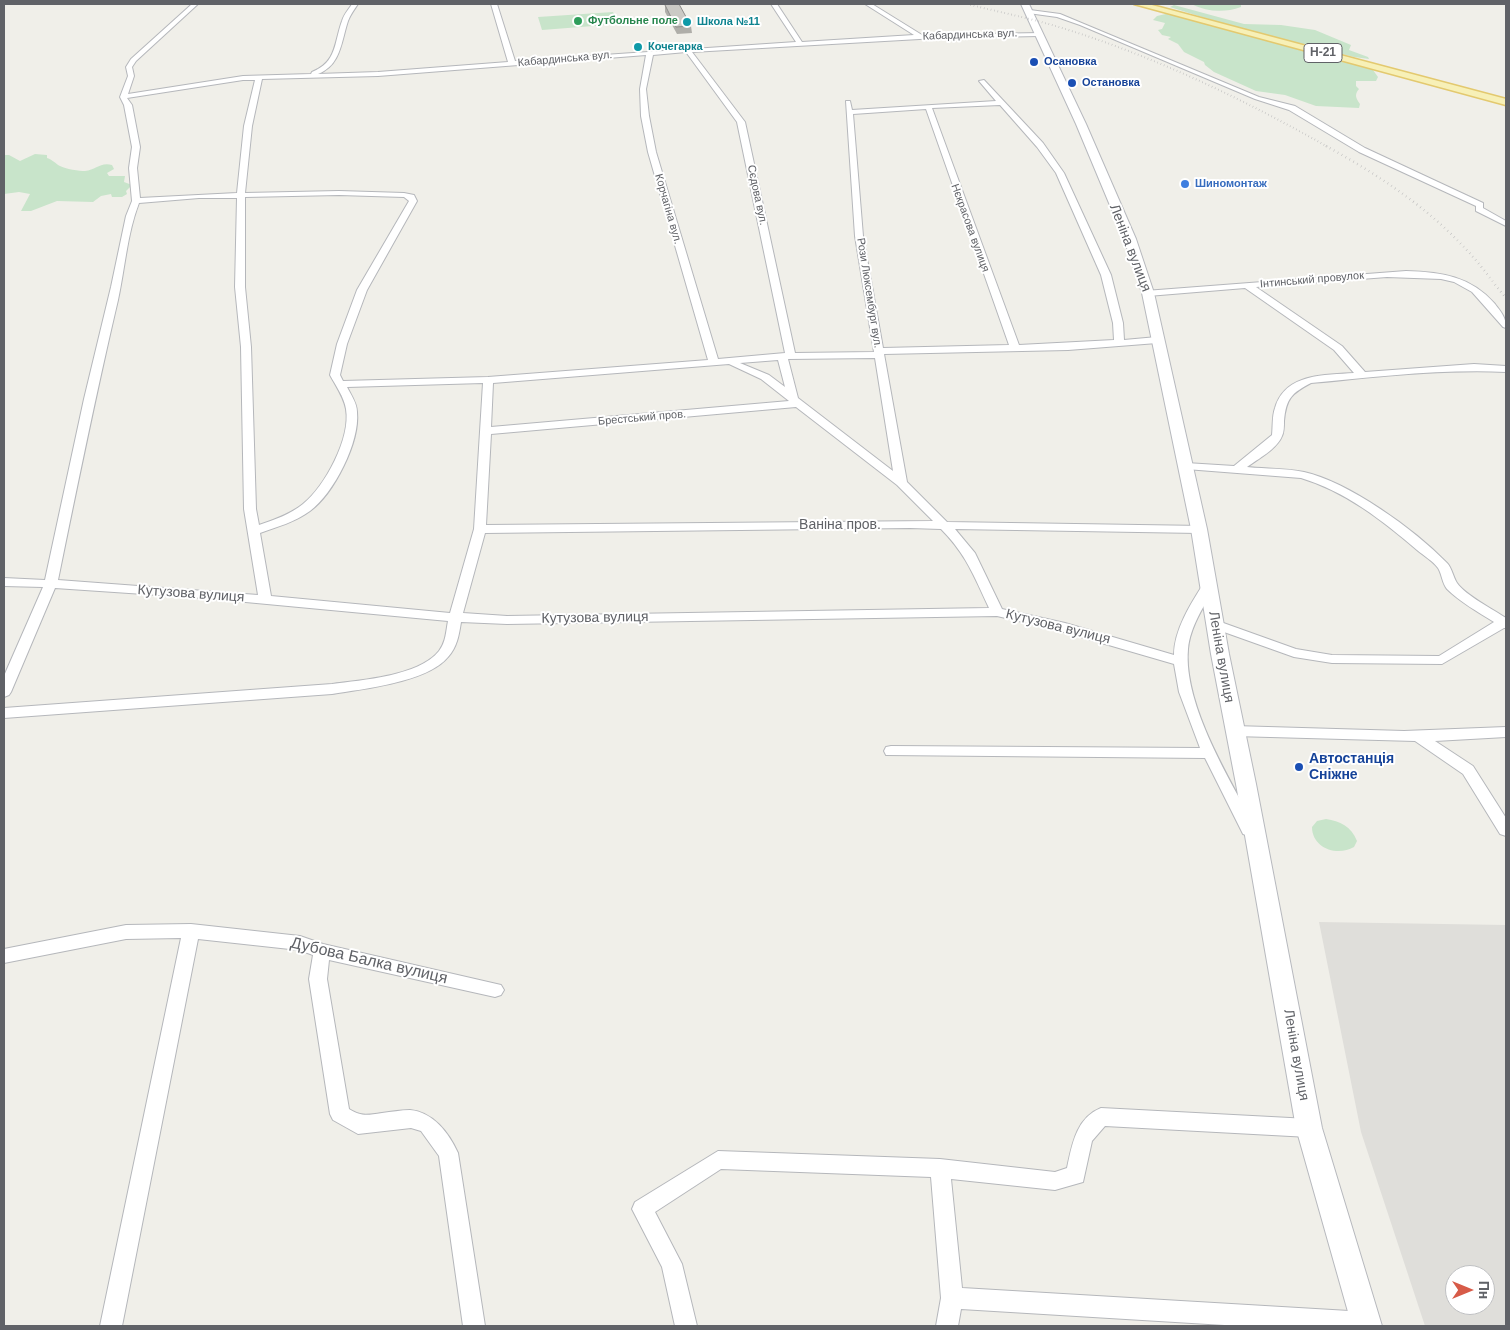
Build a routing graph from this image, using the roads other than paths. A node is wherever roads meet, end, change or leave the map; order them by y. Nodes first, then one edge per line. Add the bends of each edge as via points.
1 (195, 4) edge
2 (355, 4) edge
3 (494, 4) edge
4 (774, 4) edge
5 (868, 4) edge
6 (1139, 4) edge
7 (1028, 8) edge
8 (1039, 34) junction
9 (921, 37) junction
10 (800, 43) junction
11 (688, 50) junction
12 (650, 53) junction
13 (512, 63) junction
14 (306, 75) junction
15 (259, 77) junction
16 (982, 81) dead end
17 (123, 97) junction
18 (1506, 102) edge
19 (1002, 104) junction
20 (928, 106) junction
21 (240, 195) junction
22 (136, 201) junction
23 (1506, 224) edge
24 (1247, 286) junction
25 (1148, 293) junction
26 (1506, 325) edge
27 (1157, 340) junction
28 (1119, 343) junction
29 (1015, 349) junction
30 (878, 353) junction
31 (787, 357) junction
32 (728, 362) junction
33 (714, 363) junction
34 (1506, 369) edge
35 (1361, 374) junction
36 (488, 380) junction
37 (340, 384) junction
38 (797, 401) junction
39 (485, 431) junction
40 (1186, 466) junction
41 (1238, 469) junction
42 (901, 483) junction
43 (943, 525) junction
44 (480, 529) junction
45 (1199, 529) junction
46 (254, 531) junction
47 (4, 582) edge
48 (51, 584) junction
49 (1209, 586) junction
50 (266, 600) junction
51 (997, 612) junction
52 (455, 618) junction
53 (1215, 624) junction
54 (1504, 624) edge
55 (1180, 661) junction
56 (4, 692) edge
57 (4, 713) edge
58 (1234, 731) junction
59 (1506, 732) edge
60 (1418, 736) junction
61 (891, 750) dead end
62 (1210, 753) junction
63 (1506, 830) edge
64 (1257, 845) junction
65 (191, 930) junction
66 (322, 951) junction
67 (4, 956) edge
68 (496, 990) dead end
69 (1309, 1128) junction
70 (940, 1168) junction
71 (952, 1298) junction
72 (1366, 1325) edge
73 (111, 1326) edge
74 (474, 1326) edge
75 (686, 1326) edge
76 (947, 1326) edge

1 - 17 street via 133,60
2 - 14 street via 346,19 334,61 324,70
3 - 13 street
4 - 10 street
5 - 9 street
6 - 18 main road, Н-21
7 - 8 main road, Леніна вулиця
7 - 23 street via 1074,21 1257,98 1292,108 1362,150 1480,205 1479,209
8 - 9 street, Кабардинська вул.
8 - 25 main road, Леніна вулиця via 1082,124 1130,239
9 - 10 street, Кабардинська вул.
10 - 11 street, Кабардинська вул.
11 - 12 street, Кабардинська вул.
11 - 31 street, Сєдова вул. via 741,122
12 - 13 street, Кабардинська вул.
12 - 33 street, Корчагіна вул. via 643,88 652,152
13 - 14 street, Кабардинська вул. via 378,74
14 - 15 street, Кабардинська вул.
15 - 17 street, Кабардинська вул.
15 - 21 street via 248,126
16 - 19 street
17 - 22 street via 128,105 136,146 133,168
19 - 20 street
19 - 28 street via 1051,158 1060,173 1106,275 1118,323
20 - 29 street, Нєкрасова вулиця
20 - 30 street, Рози Люксембург вул. via 848,107 859,236
21 - 22 street
21 - 37 street via 340,193 411,197 413,201 362,290 342,344 335,375
21 - 46 street via 240,287 246,347 250,509
22 - 48 street via 89,399
24 - 25 street
24 - 26 street, Інтинський провулок via 1380,274 1416,274 1458,280 1480,295
24 - 35 street, Інтинський провулок via 1338,348
25 - 27 main road, Леніна вулиця
27 - 28 street
27 - 40 main road, Леніна вулиця
28 - 29 street
29 - 30 street
30 - 31 street
30 - 42 street, Рози Люксембург вул.
31 - 32 street
31 - 38 street, Сєдова вул.
32 - 33 street
32 - 38 street via 757,372
33 - 36 street
34 - 35 street via 1446,368
35 - 41 street via 1309,380 1291,390 1280,408 1277,436
36 - 37 street
36 - 39 street
37 - 46 street via 349,399 351,427 343,453 326,487 307,508
38 - 39 street, Брестський пров.
38 - 42 street
39 - 44 street
40 - 41 street
40 - 45 main road, Леніна вулиця
41 - 54 street via 1302,475 1340,489 1414,541 1443,566 1452,586
42 - 43 street
43 - 44 street, Ваніна пров.
43 - 45 street, Ваніна пров.
43 - 51 street via 969,554
44 - 52 street
45 - 49 main road, Леніна вулиця
46 - 50 street
47 - 48 street, Кутузова вулиця
48 - 50 street, Кутузова вулиця
48 - 56 street
49 - 53 main road, Леніна вулиця
49 - 55 street via 1184,636
50 - 52 street, Кутузова вулиця
51 - 52 street, Кутузова вулиця via 506,620
51 - 55 street, Кутузова вулиця via 1060,626
52 - 57 street via 451,642 443,655 429,666 374,683 268,695
53 - 54 street via 1294,653 1332,659 1442,660
53 - 58 main road, Леніна вулиця
55 - 62 street via 1189,700
58 - 60 street
58 - 64 main road, Леніна вулиця
59 - 60 street
60 - 63 street via 1468,770
61 - 62 street
62 - 64 street
64 - 69 main road, Леніна вулиця
65 - 66 street, Дубова Балка вулиця via 300,943
65 - 67 street, Дубова Балка вулиця via 126,932
65 - 73 street
66 - 68 street, Дубова Балка вулиця
66 - 74 street via 318,979 340,1114 358,1126 411,1119 428,1125 448,1153
69 - 70 street via 1102,1117 1083,1137 1076,1175 1055,1181
69 - 72 main road, Леніна вулиця
70 - 71 street
70 - 75 street via 718,1160 642,1209 672,1264
71 - 72 street
71 - 76 street

